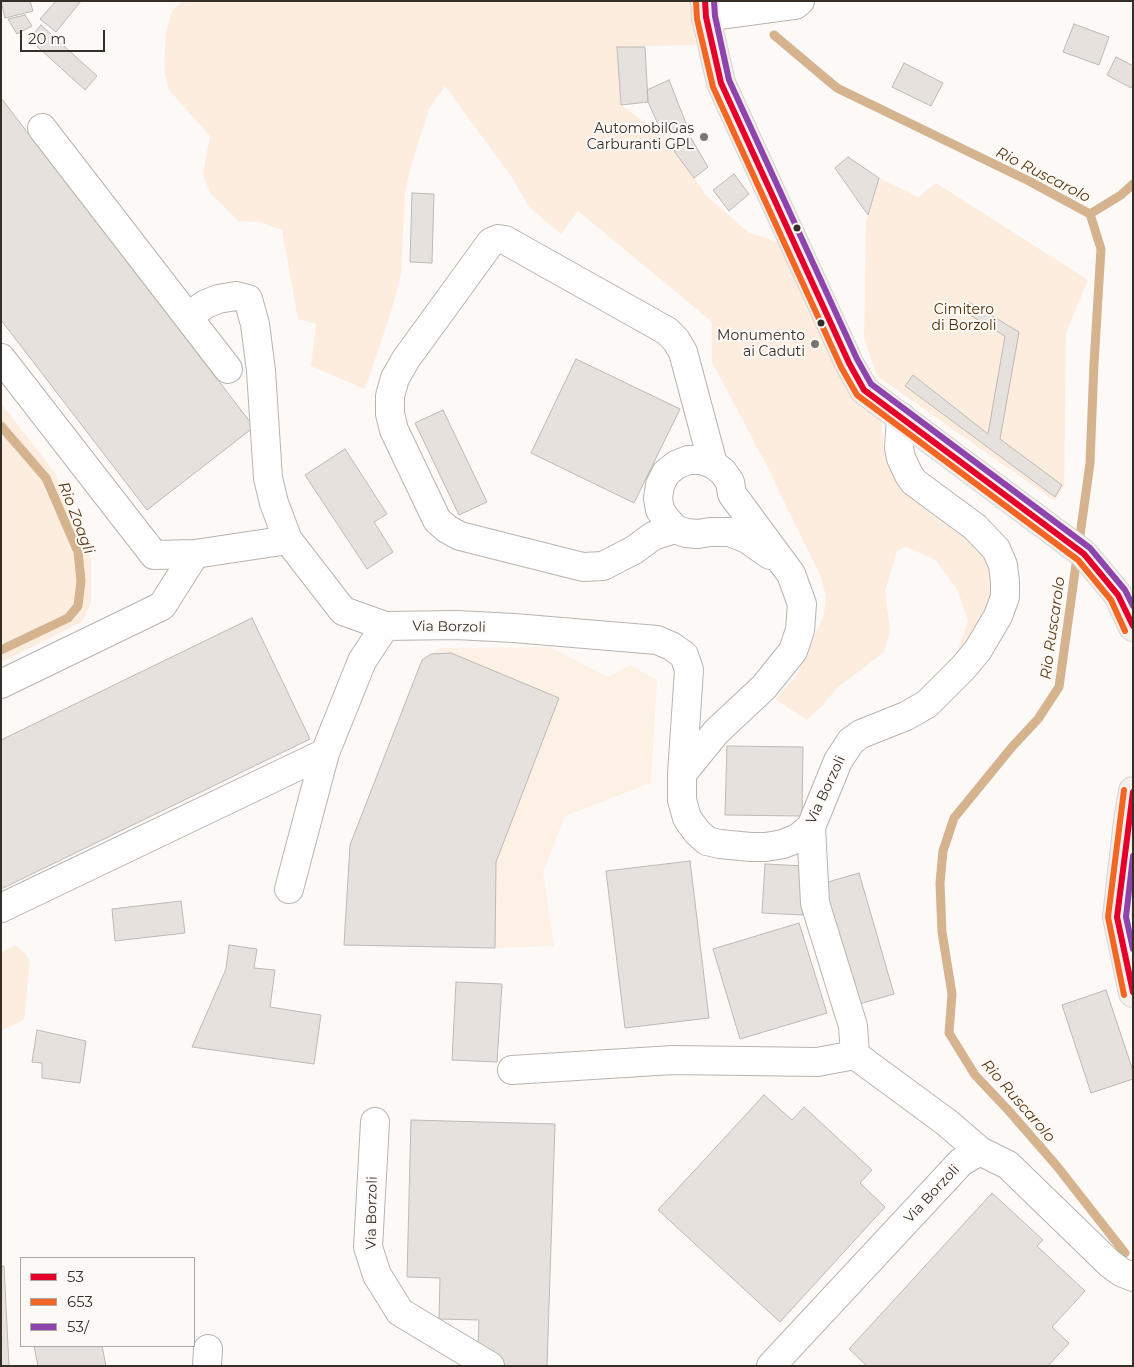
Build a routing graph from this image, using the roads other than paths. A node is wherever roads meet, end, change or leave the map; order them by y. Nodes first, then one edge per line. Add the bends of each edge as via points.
1 (800, 1) edge
2 (705, 9) edge
3 (42, 128) dead end
4 (188, 316) junction
5 (1, 358) edge
6 (228, 369) dead end
7 (900, 417) junction
8 (713, 464) junction
9 (732, 494) junction
10 (675, 528) junction
11 (710, 532) junction
12 (288, 540) junction
13 (195, 554) junction
14 (791, 574) junction
15 (385, 626) junction
16 (1133, 627) edge
17 (1, 684) edge
18 (325, 754) junction
19 (682, 774) junction
20 (1133, 791) edge
21 (811, 827) junction
22 (288, 889) dead end
23 (1, 908) edge
24 (1132, 986) edge
25 (855, 1055) junction
26 (512, 1070) dead end
27 (375, 1122) dead end
28 (980, 1151) junction
29 (1133, 1278) edge
30 (490, 1366) edge
31 (771, 1366) edge

1 - 2 street via 796,5
2 - 7 main road via 721,83 849,363 864,390
3 - 4 street
4 - 6 street
4 - 12 street, Via Borzoli via 218,299 236,296 248,299 255,324 261,372 268,478
5 - 13 street via 154,555
7 - 16 main road via 1084,554 1118,595
7 - 21 street, Via Borzoli via 899,448 909,475 975,527 996,549 1003,565 1005,597 978,650 927,704 851,741 838,761
8 - 9 street via 730,482
8 - 10 street via 688,460 666,474 658,498 660,510
8 - 10 street via 683,352 676,340 667,331 505,240 490,242 395,378 390,396 394,430 437,520 460,536 583,567 603,566 653,536
9 - 11 street via 728,516
9 - 14 street
10 - 11 street via 686,533
11 - 14 street via 730,532 747,539
12 - 13 street
12 - 15 street, Via Borzoli via 343,611
13 - 17 street via 162,606
14 - 19 street via 802,604 800,630 793,651 764,687 716,732
15 - 18 street via 362,661
15 - 19 street, Via Borzoli via 514,628 657,640 671,646 684,655 689,670
18 - 22 street
18 - 23 street
19 - 21 street, Via Borzoli via 682,800 687,818 696,832 707,840 726,845 766,847 798,838
20 - 24 main road via 1117,918
21 - 25 street via 815,903 853,1026
25 - 26 street via 817,1062 673,1060
25 - 28 street
27 - 30 street, Via Borzoli via 368,1247 377,1275 400,1312
28 - 29 street via 1008,1165 1109,1262
28 - 31 street, Via Borzoli via 961,1162

